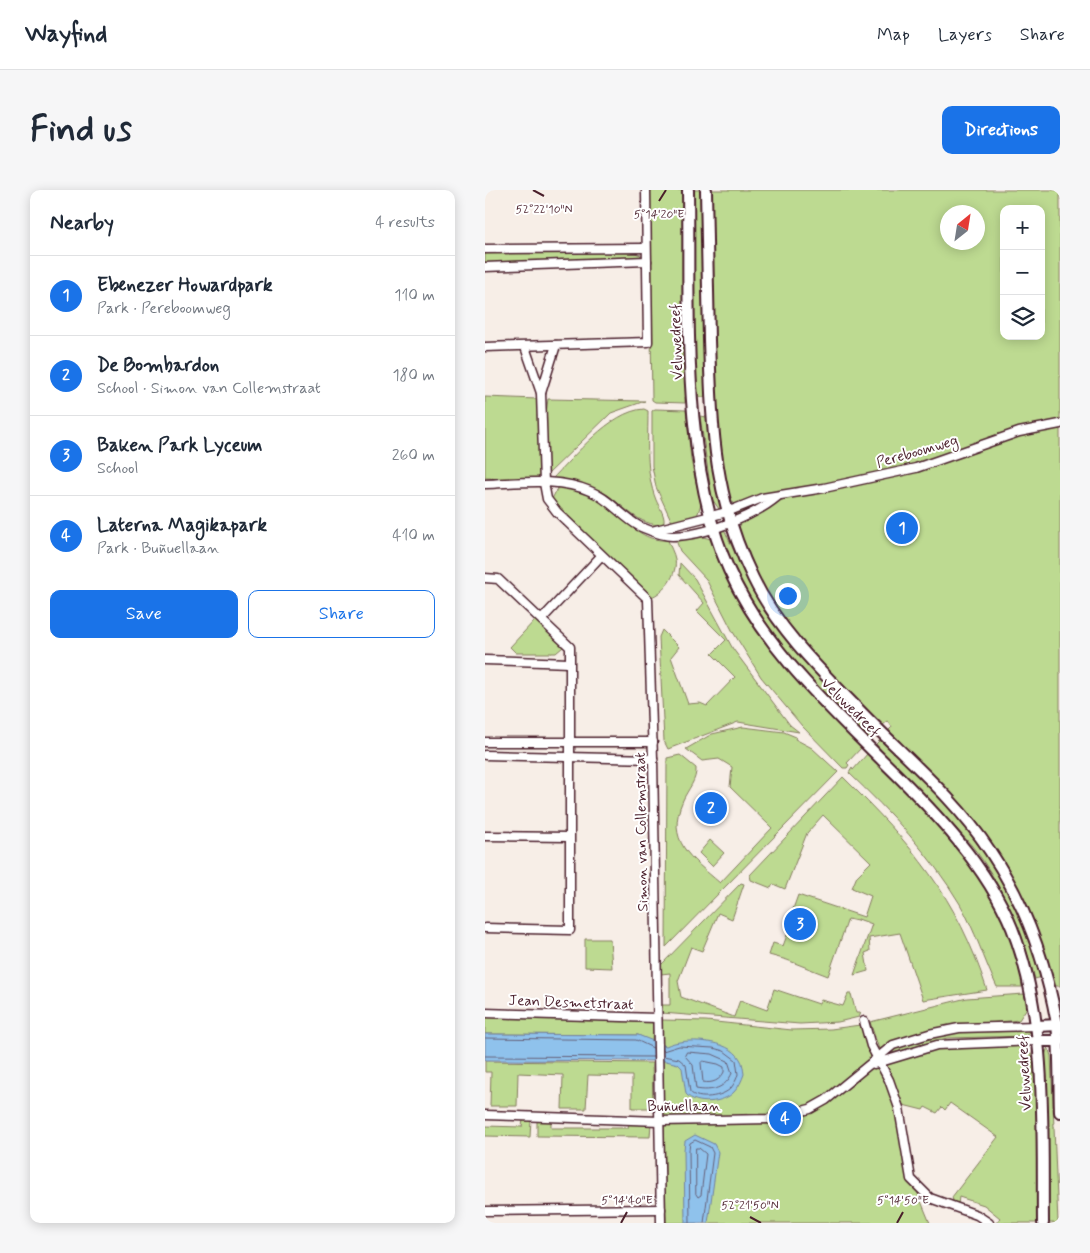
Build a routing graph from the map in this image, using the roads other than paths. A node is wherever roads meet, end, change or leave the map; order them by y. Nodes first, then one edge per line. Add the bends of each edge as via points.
1 (646, 190) edge
2 (688, 190) edge
3 (706, 190) edge
4 (485, 248) edge
5 (646, 248) junction
6 (647, 261) junction
7 (485, 266) edge
8 (556, 345) junction
9 (485, 346) edge
10 (525, 347) junction
11 (541, 393) junction
12 (1060, 424) edge
13 (544, 483) junction
14 (485, 484) edge
15 (709, 517) junction
16 (729, 517) junction
17 (713, 528) junction
18 (652, 531) junction
19 (601, 556) junction
20 (485, 578) edge
21 (542, 619) junction
22 (485, 660) edge
23 (569, 663) junction
24 (485, 742) edge
25 (653, 742) junction
26 (569, 744) junction
27 (485, 756) edge
28 (569, 757) junction
29 (653, 759) junction
30 (485, 836) edge
31 (569, 837) junction
32 (485, 928) edge
33 (485, 1013) edge
34 (657, 1018) junction
35 (864, 1021) dead end
36 (1059, 1025) edge
37 (1036, 1026) junction
38 (1037, 1041) junction
39 (1059, 1041) edge
40 (878, 1060) junction
41 (1060, 1112) edge
42 (485, 1115) edge
43 (660, 1121) junction
44 (661, 1209) junction
45 (485, 1211) edge
46 (661, 1223) edge
47 (989, 1223) edge
48 (1043, 1223) edge

1 - 5 street
2 - 15 main road, Veluwedreef via 694,418
3 - 16 main road, Veluwedreef via 711,416 717,472
4 - 5 street
5 - 6 street
6 - 7 street
6 - 8 street via 648,342
8 - 10 street
8 - 11 street
9 - 10 street
10 - 11 street
11 - 13 street, Simon van Collemstraat
12 - 16 street, Pereboomweg via 1019,432 916,468 778,495 764,507
13 - 14 street
13 - 18 street via 567,483 591,491 638,525
13 - 19 street, Simon van Collemstraat via 547,499 557,512
15 - 16 street
15 - 17 main road, Veluwedreef
15 - 18 street
16 - 17 street, Pereboomweg
16 - 36 main road, Veluwedreef via 754,580 773,613 833,684 947,798 989,849 1031,929
17 - 18 street, Pereboomweg via 672,536
17 - 37 main road, Veluwedreef via 729,570 756,620 812,690 949,828 982,874 1011,925 1029,981
19 - 21 street
19 - 25 street, Simon van Collemstraat via 648,599
20 - 21 street via 498,579
21 - 23 street via 570,647
22 - 23 street
23 - 26 street
24 - 26 street
25 - 26 street
25 - 29 street, Simon van Collemstraat
26 - 28 street
27 - 28 street
28 - 29 street
28 - 31 street
29 - 34 street, Simon van Collemstraat
30 - 31 street
31 - 32 street via 570,930
33 - 34 street, Jean Desmetstraat
34 - 43 street, Simon van Collemstraat
35 - 40 street
36 - 37 main road
36 - 39 main road, Veluwedreef
37 - 38 main road, Veluwedreef
37 - 40 street, Buñuellaan via 959,1028 929,1034 893,1045
38 - 39 main road
38 - 40 street, Buñuellaan via 937,1045
38 - 48 main road, Veluwedreef
39 - 41 main road, Veluwedreef
40 - 43 street, Buñuellaan via 826,1100 787,1116
40 - 47 street via 899,1108 911,1179 930,1198 977,1215
42 - 43 street, Buñuellaan
43 - 44 street, Simon van Collemstraat
44 - 45 street
44 - 46 street, Simon van Collemstraat

